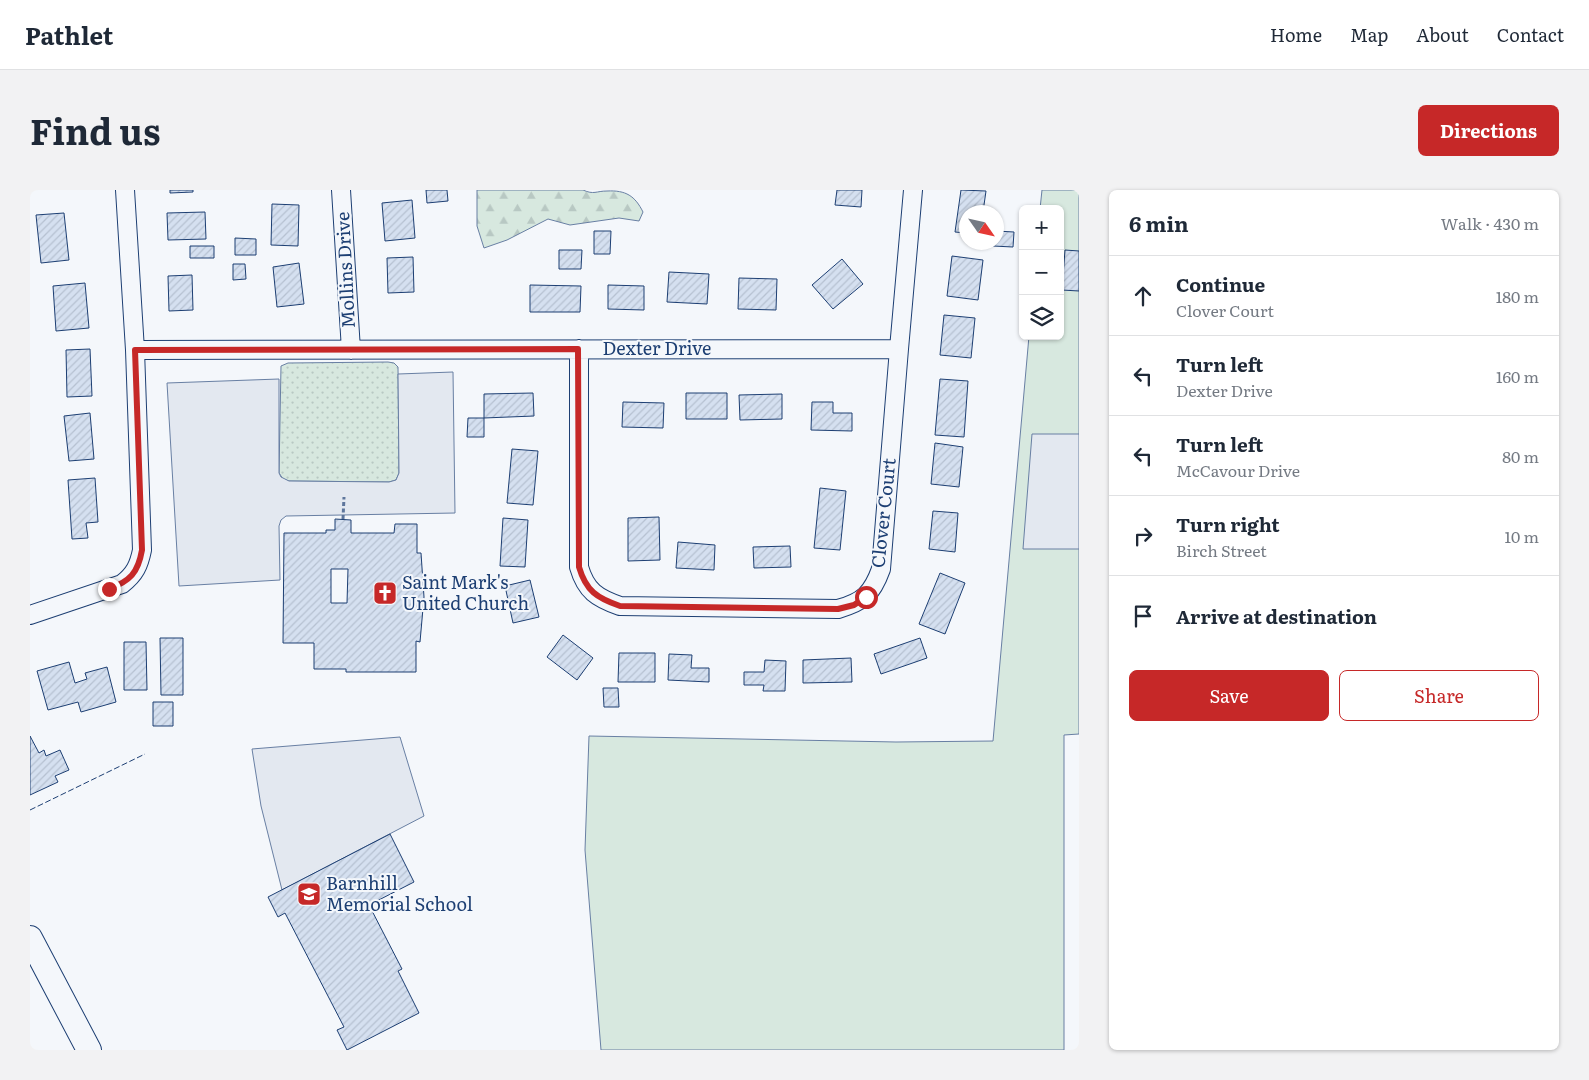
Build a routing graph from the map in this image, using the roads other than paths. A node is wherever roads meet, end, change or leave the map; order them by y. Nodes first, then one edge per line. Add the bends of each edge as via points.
1 (125, 190) edge
2 (341, 190) edge
3 (913, 190) edge
4 (578, 349) junction
5 (899, 349) junction
6 (135, 350) junction
7 (351, 350) junction
8 (30, 615) edge
9 (30, 938) edge
10 (89, 1050) edge

1 - 6 street
2 - 7 street, Mollins Drive
3 - 5 street
4 - 5 street, Dexter Drive
4 - 5 street, Clover Court via 579,567 592,592 620,606 838,609 854,605 866,597 876,584 881,569
4 - 7 street, Dexter Drive
6 - 7 street, Dexter Drive
6 - 8 street via 140,564 122,584
9 - 10 main road

